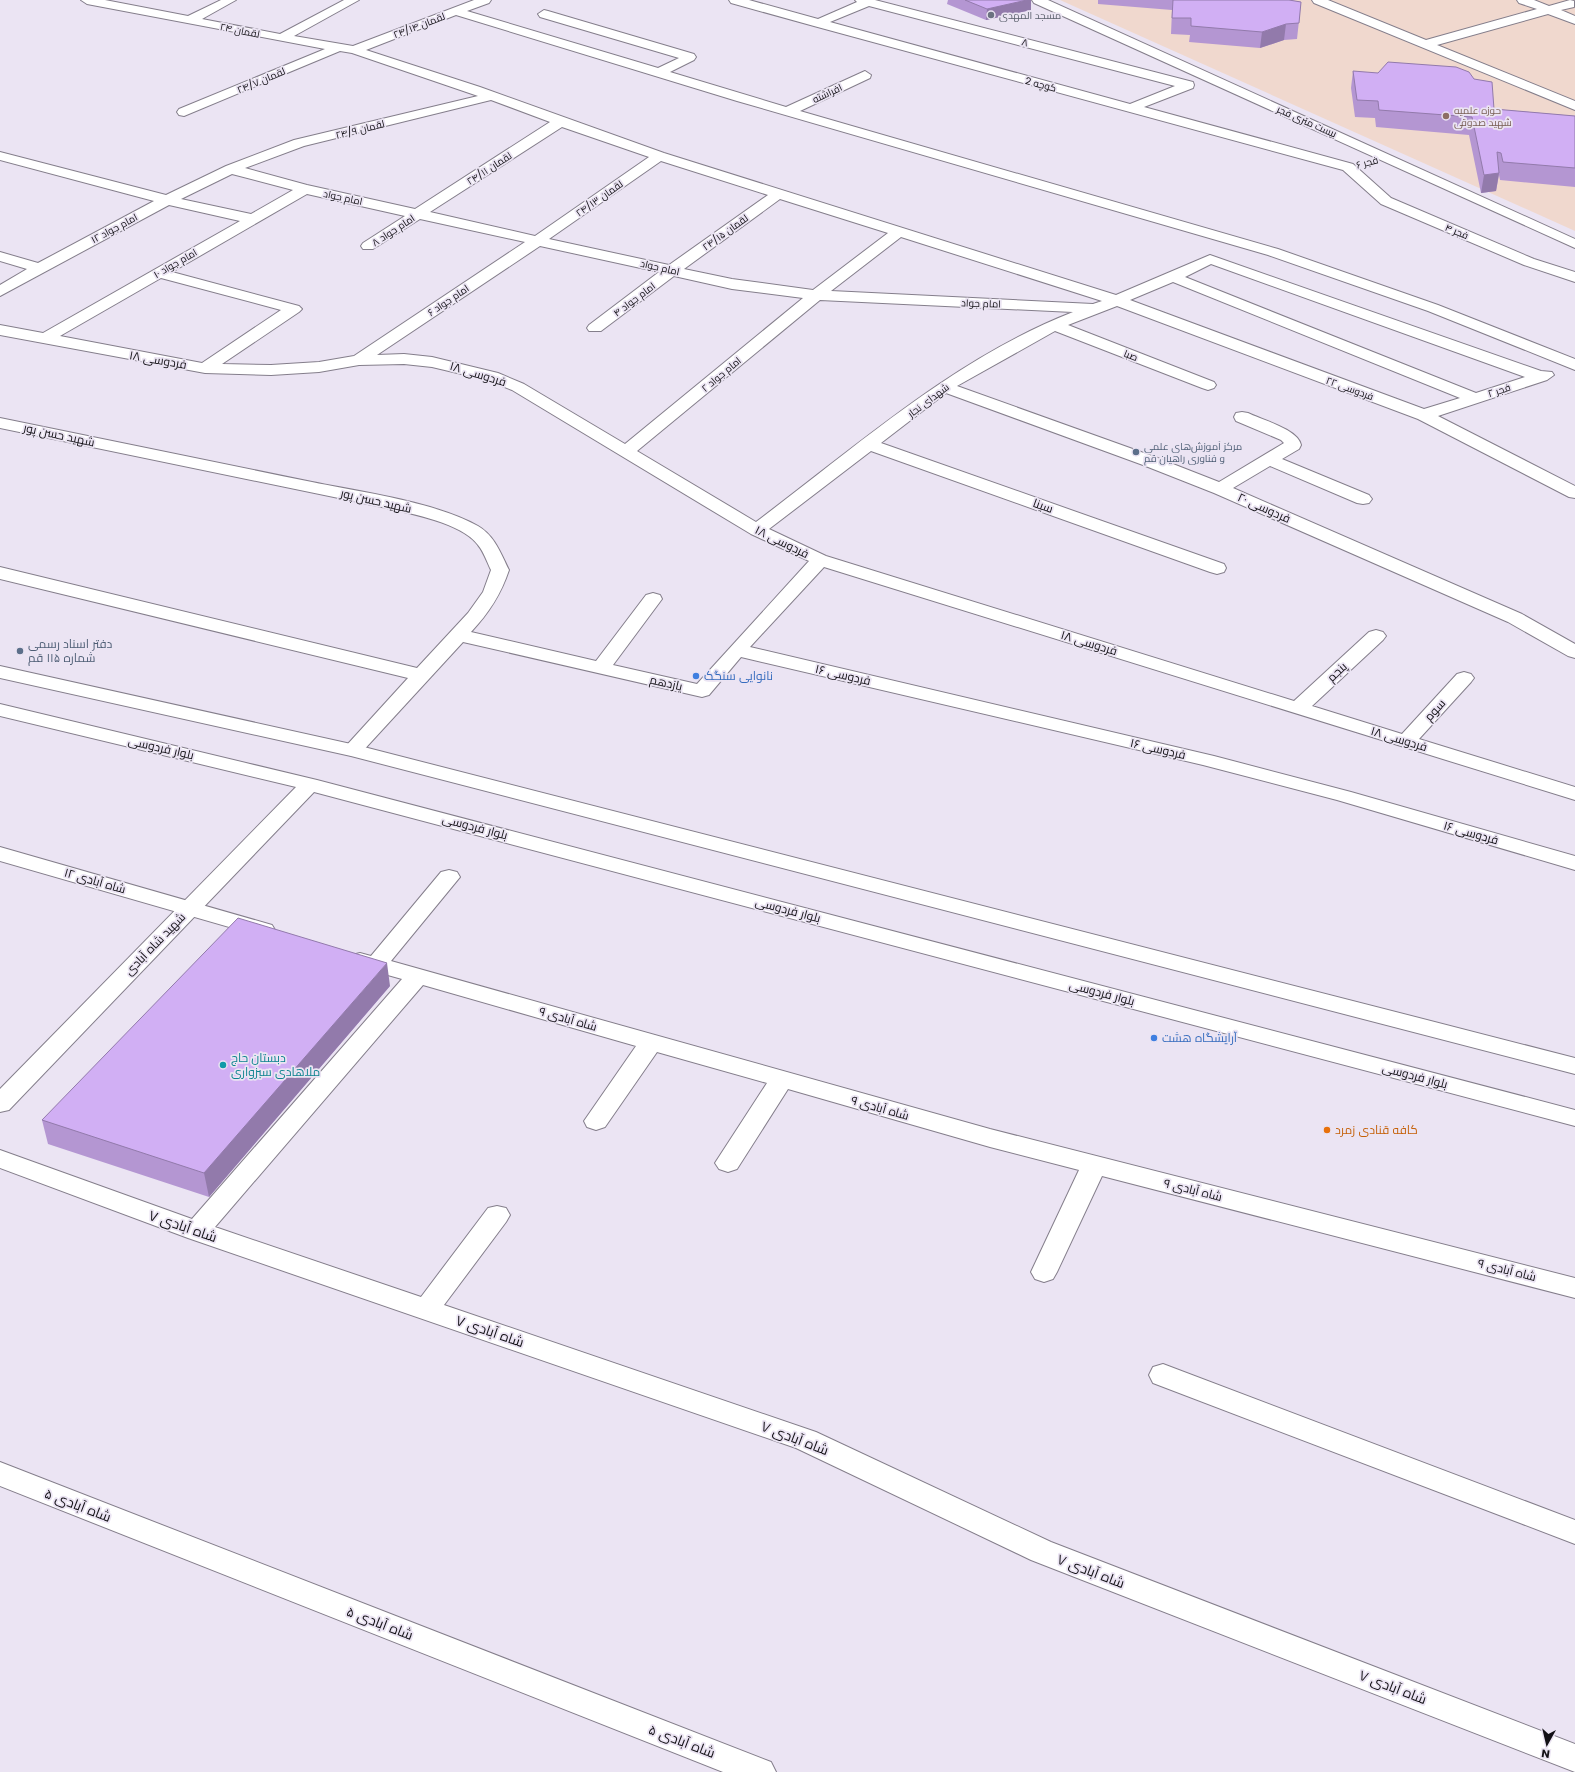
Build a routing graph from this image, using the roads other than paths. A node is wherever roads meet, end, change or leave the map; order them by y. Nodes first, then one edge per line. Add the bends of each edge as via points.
1 (93, 0) edge
2 (230, 0) edge
3 (353, 0) edge
4 (484, 0) edge
5 (735, 0) edge
6 (1038, 0) edge
7 (1318, 0) edge
8 (1523, 0) edge
9 (864, 1) edge
10 (912, 2) dead end
11 (1568, 3) edge
12 (890, 7) junction
13 (1548, 10) junction
14 (455, 11) junction
15 (544, 14) dead end
16 (190, 20) junction
17 (1575, 20) edge
18 (818, 23) junction
19 (282, 38) junction
20 (1425, 44) junction
21 (338, 48) junction
22 (354, 50) junction
23 (659, 73) junction
24 (865, 75) dead end
25 (492, 96) junction
26 (1575, 106) edge
27 (1131, 108) junction
28 (788, 111) junction
29 (184, 112) dead end
30 (560, 122) junction
31 (0, 156) edge
32 (659, 156) junction
33 (1385, 157) junction
34 (1348, 167) junction
35 (231, 169) junction
36 (304, 189) junction
37 (778, 194) junction
38 (167, 200) junction
39 (418, 214) junction
40 (252, 219) junction
41 (899, 232) junction
42 (538, 240) junction
43 (1575, 244) edge
44 (368, 246) dead end
45 (0, 256) edge
46 (39, 268) junction
47 (672, 270) junction
48 (159, 273) junction
49 (1173, 277) junction
50 (1575, 277) edge
51 (0, 291) edge
52 (816, 295) junction
53 (1118, 301) junction
54 (1097, 308) junction
55 (1054, 325) junction
56 (595, 328) dead end
57 (0, 330) edge
58 (46, 338) junction
59 (359, 360) junction
60 (1575, 365) edge
61 (205, 368) junction
62 (1541, 377) junction
63 (1208, 386) dead end
64 (944, 388) junction
65 (1475, 398) junction
66 (1424, 415) junction
67 (1242, 417) dead end
68 (0, 423) edge
69 (870, 444) junction
70 (626, 452) junction
71 (1269, 460) junction
72 (1220, 489) junction
73 (1575, 493) edge
74 (1363, 499) dead end
75 (757, 530) junction
76 (820, 560) junction
77 (1217, 568) dead end
78 (0, 573) edge
79 (653, 599) dead end
80 (458, 635) junction
81 (1376, 636) dead end
82 (737, 650) junction
83 (1575, 652) edge
84 (601, 668) junction
85 (0, 672) edge
86 (420, 675) junction
87 (1464, 678) dead end
88 (1298, 708) junction
89 (0, 710) edge
90 (1406, 741) junction
91 (353, 750) junction
92 (310, 784) junction
93 (1575, 794) edge
94 (0, 854) edge
95 (1575, 863) edge
96 (449, 877) dead end
97 (190, 908) junction
98 (287, 937) edge
99 (339, 953) edge
100 (376, 964) junction
101 (418, 976) junction
102 (651, 1043) junction
103 (1575, 1066) edge
104 (782, 1080) junction
105 (0, 1104) edge
106 (1575, 1118) edge
107 (596, 1121) dead end
108 (0, 1159) edge
109 (728, 1163) dead end
110 (1094, 1165) junction
111 (497, 1215) dead end
112 (197, 1231) junction
113 (1044, 1272) dead end
114 (1575, 1288) edge
115 (426, 1310) junction
116 (1163, 1375) dead end
117 (0, 1474) edge
118 (1575, 1532) edge
119 (1575, 1758) edge
120 (760, 1772) edge

1 - 16 street, لقمان ۲۴
2 - 16 street
3 - 19 street
4 - 14 street, لقمان ۲۴/۱۴
5 - 18 street, کوچه 2
6 - 33 street, بیست متری فجر
7 - 20 street
8 - 13 street
9 - 12 street, ۸
9 - 18 street
10 - 12 street
11 - 13 street
12 - 27 street, ۸ via 1188,85
13 - 17 street
13 - 20 street
14 - 22 street, لقمان ۲۴/۱۴
14 - 23 street
15 - 23 street via 690,57
16 - 19 street, لقمان ۲۴
18 - 27 street, کوچه 2
19 - 21 street, لقمان ۲۴
20 - 26 street
21 - 22 street, لقمان ۲۴
21 - 29 street, لقمان ۲۴/۷
22 - 25 street, لقمان ۲۴
23 - 28 street
24 - 28 street, افراشته
25 - 30 street, لقمان ۲۴
25 - 35 street, لقمان ۲۴/۹ via 299,144
27 - 34 street, کوچه 2
28 - 60 street via 1273,252 1433,308
30 - 32 street, لقمان ۲۴
30 - 39 street, لقمان ۲۴/۱۱
31 - 38 street
32 - 37 street, لقمان ۲۴
32 - 42 street, لقمان ۲۴/۱۳
33 - 34 street, فجر ۶
33 - 43 street, بیست متری فجر
34 - 50 street, فجر ۴ via 1386,201 1529,262
35 - 36 street, امام جواد
35 - 38 street, امام جواد ۱۲
36 - 39 street, امام جواد
36 - 40 street, امام جواد ۱۰
37 - 41 street, فردوسی ۲۲
37 - 47 street, لقمان ۲۴/۱۵
38 - 40 street
38 - 46 street, امام جواد ۱۲
39 - 42 street, امام جواد
39 - 44 street, امام جواد ۸
40 - 48 street, امام جواد ۱۰
41 - 52 street, امام جواد ۲
41 - 53 street, فردوسی ۲۲
42 - 47 street, امام جواد
42 - 59 street, امام جواد ۶
45 - 46 street
46 - 51 street, امام جواد ۱۲
47 - 52 street, امام جواد via 732,284
47 - 56 street, امام جواد ۴
48 - 58 street, امام جواد ۱۰
48 - 61 street via 294,309
49 - 53 street, شهدای نجار
49 - 62 street, شهدای نجار via 1210,259
49 - 65 street
52 - 54 street, امام جواد
52 - 70 street, امام جواد ۲
53 - 54 street, شهدای نجار
53 - 66 street, فردوسی ۲۲
54 - 55 street, شهدای نجار
55 - 63 street, صبا
55 - 64 street, شهدای نجار
57 - 58 street, فردوسی ۱۸
58 - 61 street, فردوسی ۱۸
59 - 61 street, فردوسی ۱۸ via 319,367 271,370
59 - 70 street, فردوسی ۱۸ via 404,359 432,362 492,376 518,387
60 - 62 street, فجر ۲
62 - 65 street, فجر ۲
64 - 69 street, شهدای نجار
64 - 72 street, فردوسی ۲۰
65 - 66 street, فجر ۲
66 - 73 street, فردوسی ۲۲
67 - 71 street via 1292,440 1293,445
68 - 80 street, شهید حسن پور via 388,503 461,525 482,538 500,570 492,592
69 - 75 street, شهدای نجار
69 - 77 street, سینا
70 - 75 street, فردوسی ۱۸
71 - 72 street
71 - 74 street
72 - 83 street, فردوسی ۲۰ via 1515,618
75 - 76 street, فردوسی ۱۸
76 - 82 street, یازدهم
76 - 88 street, فردوسی ۱۸
78 - 86 street
79 - 84 street
80 - 84 street, یازدهم
80 - 86 street, شهید حسن پور
81 - 88 street, پنجم
82 - 84 street, یازدهم via 702,691
82 - 95 street, فردوسی ۱۶ via 1207,760 1344,796
85 - 91 street
86 - 91 street, شهید حسن پور
87 - 90 street, سوم
88 - 90 street, فردوسی ۱۸
89 - 92 street, بلوار فردوسی
90 - 93 street, فردوسی ۱۸
91 - 103 street
92 - 97 street, شهید شاه آبادی
92 - 106 street, بلوار فردوسی
94 - 97 street, شاه آبادی ۱۲
96 - 100 street
97 - 98 street
97 - 105 street, شهید شاه آبادی
99 - 100 street, شاه آبادی ۹
100 - 101 street, شاه آبادی ۹
101 - 102 street, شاه آبادی ۹
101 - 112 street
102 - 104 street, شاه آبادی ۹
102 - 107 street
104 - 109 street
104 - 110 street, شاه آبادی ۹
108 - 112 street, شاه آبادی ۷
110 - 113 street
110 - 114 street, شاه آبادی ۹
111 - 115 street
112 - 115 street, شاه آبادی ۷
115 - 119 street, شاه آبادی ۷ via 806,1440 1041,1551
116 - 118 street
117 - 120 street, شاه آبادی ۵

